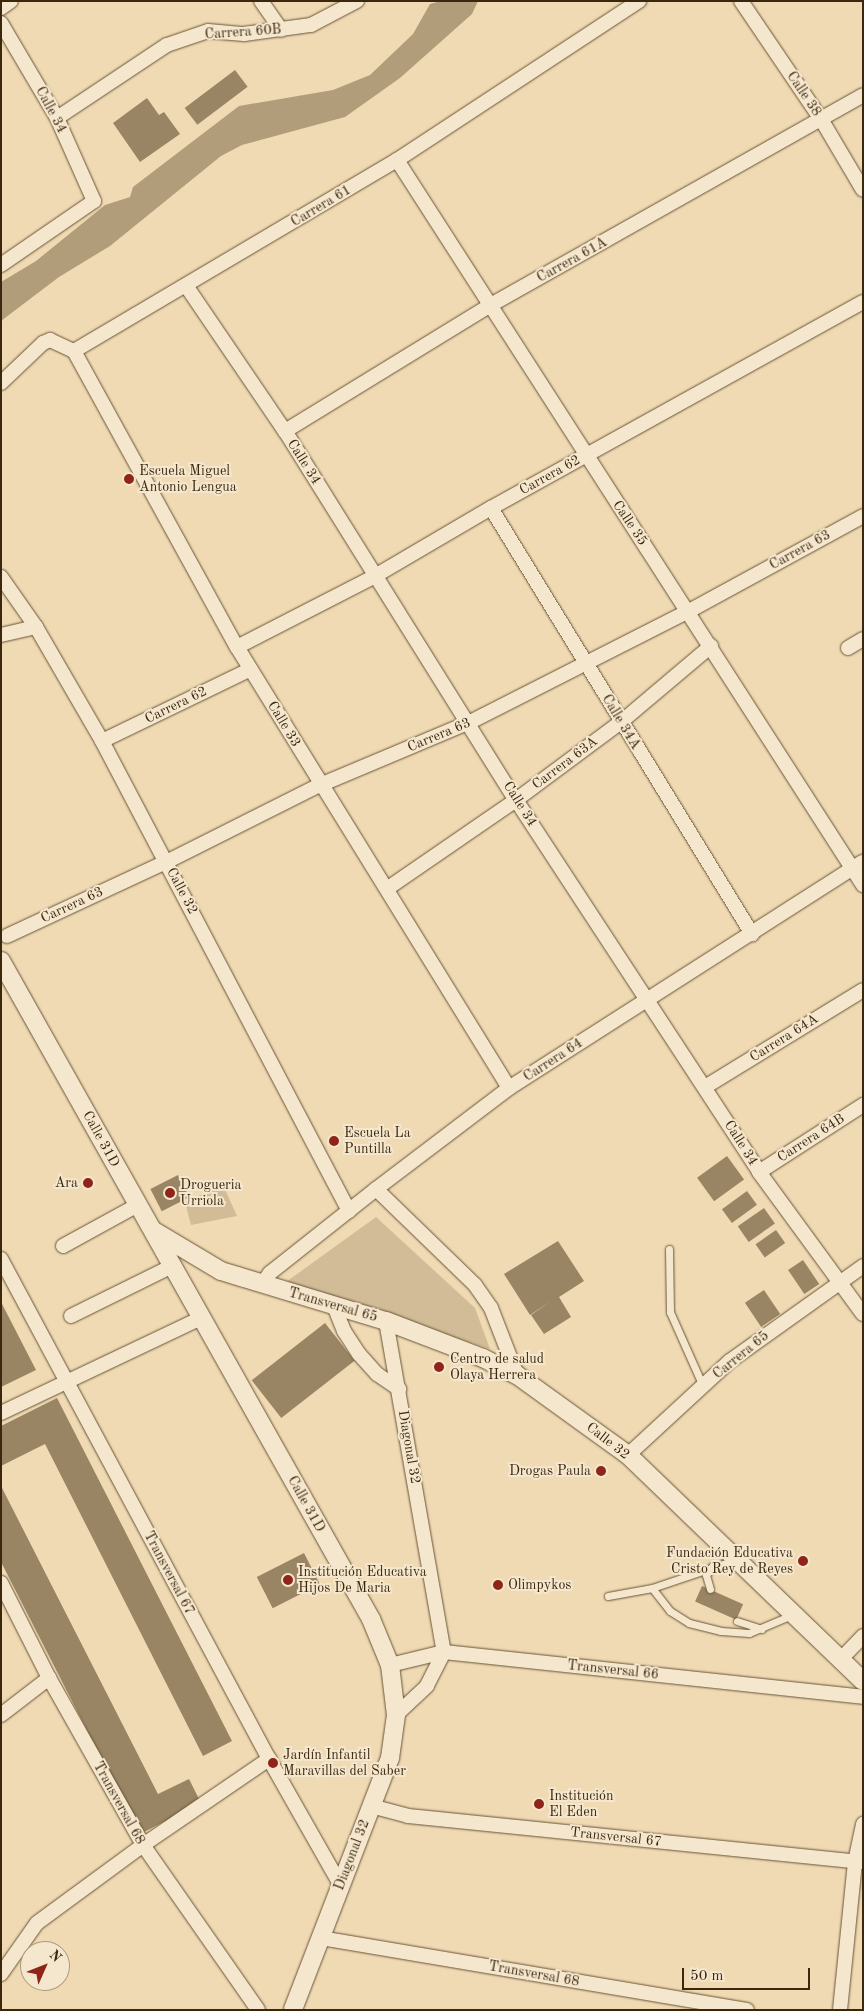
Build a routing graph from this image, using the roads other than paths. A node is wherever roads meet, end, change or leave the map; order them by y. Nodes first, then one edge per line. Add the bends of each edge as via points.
1 (11, 1) edge
2 (261, 1) edge
3 (357, 1) edge
4 (639, 1) edge
5 (742, 1) edge
6 (1, 8) edge
7 (1, 23) edge
8 (281, 30) junction
9 (863, 95) edge
10 (57, 118) junction
11 (821, 119) junction
12 (398, 160) junction
13 (863, 190) edge
14 (1, 265) edge
15 (187, 287) junction
16 (863, 302) edge
17 (489, 306) junction
18 (74, 351) junction
19 (1, 383) edge
20 (285, 432) junction
21 (585, 455) junction
22 (491, 508) junction
23 (863, 516) edge
24 (375, 576) junction
25 (1, 577) edge
26 (689, 611) junction
27 (36, 627) junction
28 (1, 635) edge
29 (863, 639) edge
30 (711, 646) junction
31 (237, 647) junction
32 (848, 648) dead end
33 (586, 662) junction
34 (251, 669) junction
35 (470, 722) junction
36 (621, 722) junction
37 (102, 740) junction
38 (320, 785) junction
39 (516, 800) junction
40 (166, 862) junction
41 (858, 865) edge
42 (863, 885) edge
43 (388, 888) junction
44 (752, 934) junction
45 (7, 936) dead end
46 (1, 961) edge
47 (863, 990) edge
48 (646, 998) junction
49 (705, 1087) junction
50 (509, 1088) junction
51 (863, 1105) edge
52 (758, 1172) junction
53 (376, 1189) junction
54 (138, 1205) junction
55 (350, 1211) junction
56 (151, 1229) junction
57 (63, 1246) dead end
58 (669, 1249) dead end
59 (1, 1259) edge
60 (172, 1266) junction
61 (863, 1266) edge
62 (840, 1280) junction
63 (262, 1284) junction
64 (334, 1306) junction
65 (863, 1314) edge
66 (71, 1316) dead end
67 (201, 1318) junction
68 (386, 1321) junction
69 (517, 1375) junction
70 (67, 1382) junction
71 (703, 1386) junction
72 (399, 1390) junction
73 (1, 1413) edge
74 (628, 1455) junction
75 (738, 1559) junction
76 (713, 1565) junction
77 (1, 1583) edge
78 (652, 1588) junction
79 (710, 1590) dead end
80 (608, 1596) dead end
81 (795, 1614) junction
82 (737, 1621) dead end
83 (762, 1629) junction
84 (863, 1636) edge
85 (444, 1652) junction
86 (841, 1659) junction
87 (390, 1665) junction
88 (49, 1678) junction
89 (863, 1681) edge
90 (863, 1697) edge
91 (395, 1706) junction
92 (1, 1715) edge
93 (269, 1758) junction
94 (371, 1806) junction
95 (863, 1824) edge
96 (143, 1845) junction
97 (859, 1862) edge
98 (340, 1884) junction
99 (321, 1938) junction
100 (1, 1974) edge
101 (258, 2010) edge
102 (293, 2010) edge
103 (747, 2010) edge
104 (840, 2010) edge

1 - 6 street
2 - 8 street
3 - 8 street, Carrera 60B via 311,25
4 - 12 street, Carrera 61
5 - 11 street, Calle 38
7 - 10 street, Calle 34
8 - 10 street, Carrera 60B via 244,34 208,31 167,45
9 - 11 street, Carrera 61A
10 - 14 street, Calle 34 via 94,201
11 - 13 street, Calle 38
11 - 17 street, Carrera 61A
12 - 15 street, Carrera 61
12 - 17 street, Calle 35
15 - 18 street, Carrera 61
15 - 20 street, Calle 34
16 - 21 street, Carrera 62
17 - 20 street, Carrera 61A
17 - 21 street, Calle 35
18 - 19 street via 50,340 43,343
18 - 31 street, Calle 33
20 - 24 street, Calle 34
21 - 22 street, Carrera 62
21 - 26 street, Calle 35
22 - 24 street, Carrera 62
22 - 33 street, Calle 34A
23 - 26 street, Carrera 63
24 - 31 street, Carrera 62
24 - 35 street, Calle 34
25 - 27 street, Calle 32
26 - 30 street, Calle 35
26 - 33 street, Carrera 63
27 - 28 street
27 - 37 street, Calle 32
29 - 32 street
30 - 36 street, Carrera 63A
30 - 41 street, Calle 35
31 - 34 street, Calle 33
33 - 35 street, Carrera 63
33 - 36 street, Calle 34A
34 - 37 street, Carrera 62
34 - 38 street, Calle 33
35 - 38 street, Carrera 63
35 - 39 street, Calle 34
36 - 39 street, Carrera 63A
36 - 44 street, Calle 34A
37 - 40 street, Calle 32
38 - 40 street, Carrera 63
38 - 43 street, Calle 33
39 - 43 street, Carrera 63A
39 - 48 street, Calle 34
40 - 45 street, Carrera 63
40 - 55 street, Calle 32
41 - 42 street, Calle 35
41 - 44 street, Carrera 64
43 - 50 street, Calle 33
44 - 48 street, Carrera 64
46 - 54 street, Calle 31D
47 - 49 street, Carrera 64A
48 - 49 street, Calle 34
48 - 50 street, Carrera 64
49 - 52 street, Calle 34
50 - 53 street, Carrera 64
51 - 52 street, Carrera 64B
52 - 62 street, Calle 34
53 - 55 street, Carrera 64
53 - 69 street via 475,1286 491,1308
54 - 56 street, Calle 31D
54 - 57 street
55 - 63 street, Carrera 64 via 270,1273
56 - 60 street, Calle 31D
56 - 63 street, Transversal 65 via 206,1264
58 - 71 lane via 670,1312
59 - 70 street, Transversal 67
60 - 66 street
60 - 67 street, Calle 31D
61 - 62 street, Carrera 65
62 - 65 street, Calle 34
62 - 71 street, Carrera 65 via 730,1361
63 - 64 street, Transversal 65
64 - 68 street, Transversal 65
64 - 72 street via 358,1354
67 - 70 street
67 - 87 street, Calle 31D via 371,1619
68 - 69 street, Transversal 65 via 483,1358
68 - 72 street, Diagonal 32
69 - 74 street, Calle 32
70 - 73 street
70 - 93 street, Transversal 67
71 - 74 street, Carrera 65
72 - 85 street, Diagonal 32
74 - 75 street, Calle 32
75 - 76 lane
75 - 81 street, Calle 32
76 - 78 lane
76 - 79 lane via 706,1575
77 - 88 street, Transversal 68
78 - 80 lane
78 - 83 lane via 670,1611 689,1623 749,1634
81 - 83 lane
81 - 86 street, Calle 32
82 - 83 lane
84 - 86 street
85 - 87 street, Transversal 66
85 - 90 street, Transversal 66
85 - 91 street via 427,1686
86 - 89 street, Calle 32
87 - 91 street, Calle 31D
88 - 92 street
88 - 96 street, Transversal 68
91 - 94 street, Diagonal 32 via 390,1758
93 - 96 street
93 - 98 street, Transversal 67
94 - 97 street, Transversal 67 via 408,1816
94 - 98 street, Diagonal 32
95 - 97 street
96 - 100 street via 37,1923
96 - 101 street, Transversal 68
97 - 104 street
98 - 99 street, Diagonal 32
99 - 102 street, Diagonal 32
99 - 103 street, Transversal 68

